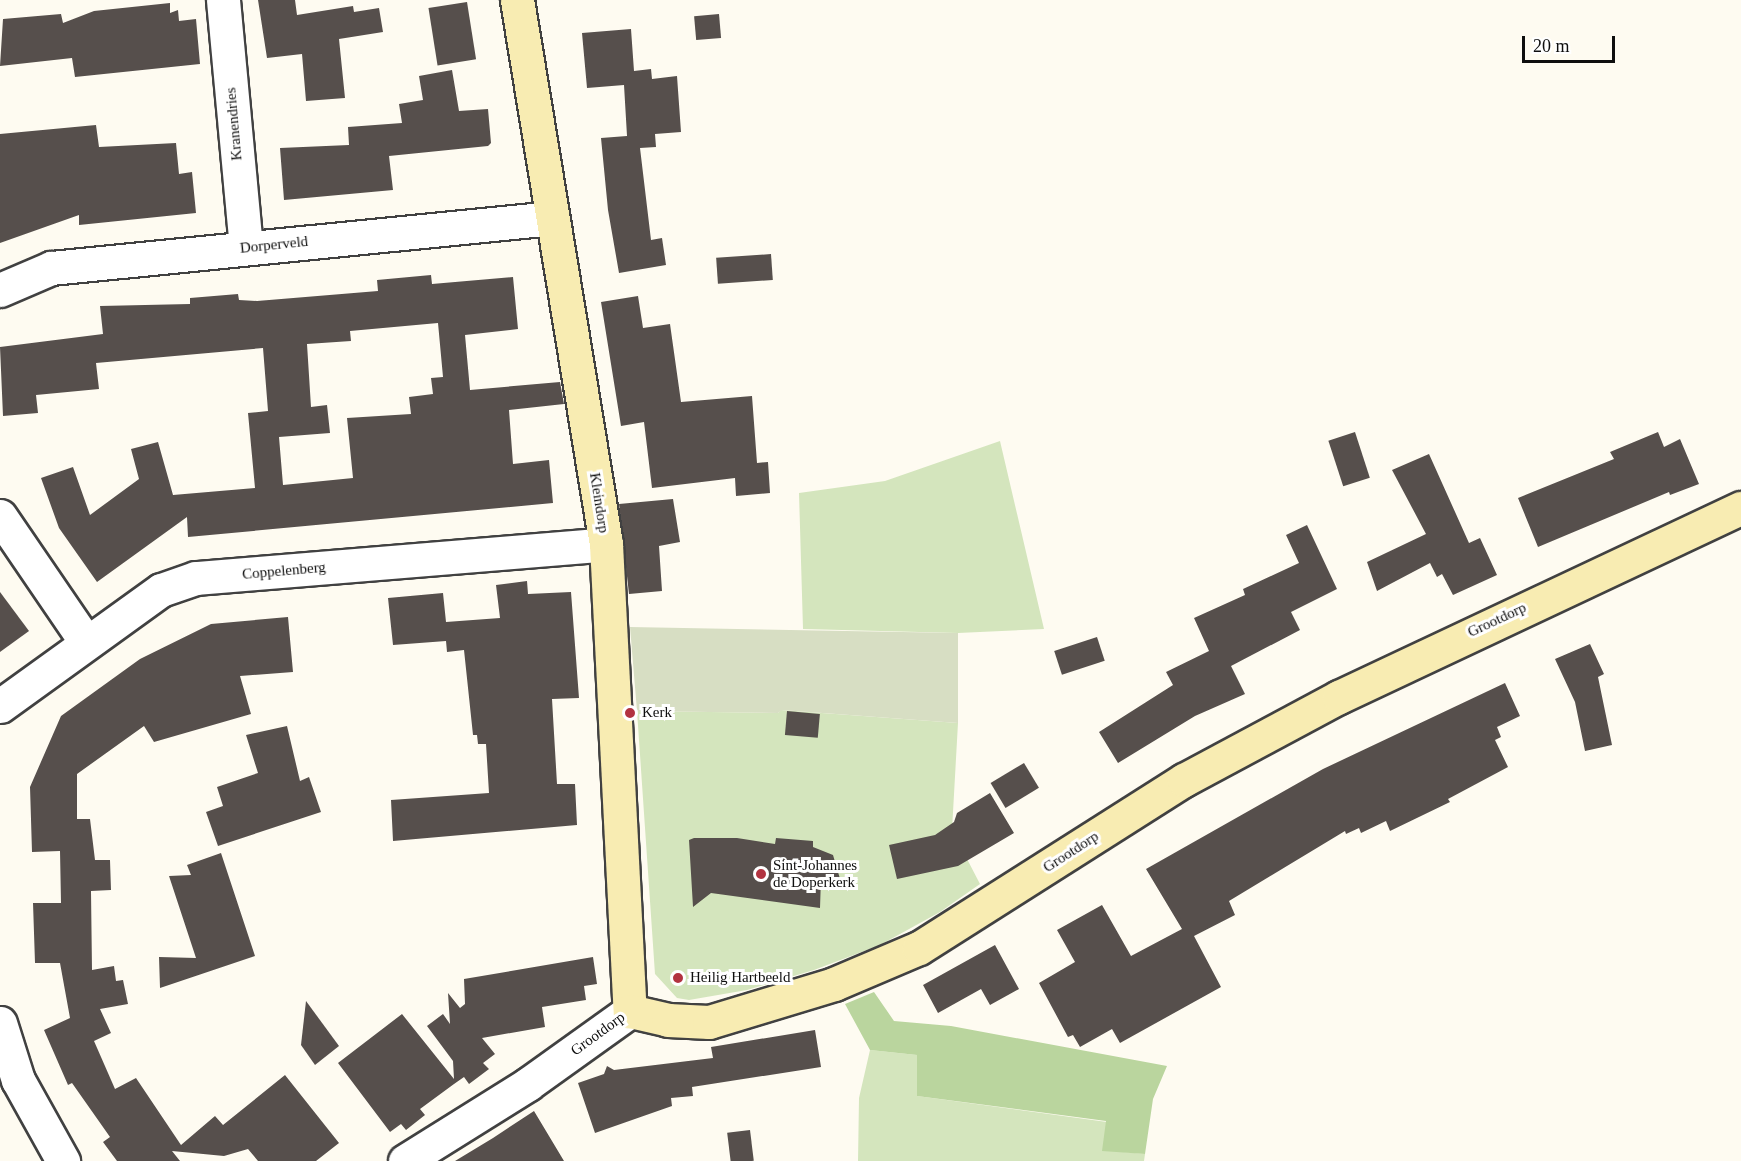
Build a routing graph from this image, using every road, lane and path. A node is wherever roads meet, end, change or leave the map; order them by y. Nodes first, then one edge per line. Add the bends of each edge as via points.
1 (223, 0) edge
2 (517, 0) edge
3 (553, 218) junction
4 (246, 248) junction
5 (0, 290) edge
6 (1741, 508) edge
7 (0, 516) edge
8 (606, 544) junction
9 (86, 642) junction
10 (0, 706) edge
11 (630, 1011) junction
12 (0, 1023) edge
13 (63, 1161) edge
14 (405, 1161) edge

1 - 4 street, Kranendries
2 - 3 street, Kleindorp
3 - 4 street, Dorperveld
3 - 8 street, Kleindorp
4 - 5 street, Dorperveld via 51,268
6 - 11 street, Grootdorp via 1498,620 1287,724 1184,780 919,948 834,984 709,1022 668,1020
7 - 9 street
8 - 9 street, Coppelenberg via 196,578 161,590
8 - 11 street, Kleindorp
9 - 10 street, Coppelenberg
11 - 14 street, Grootdorp via 528,1084
12 - 13 street via 18,1080

